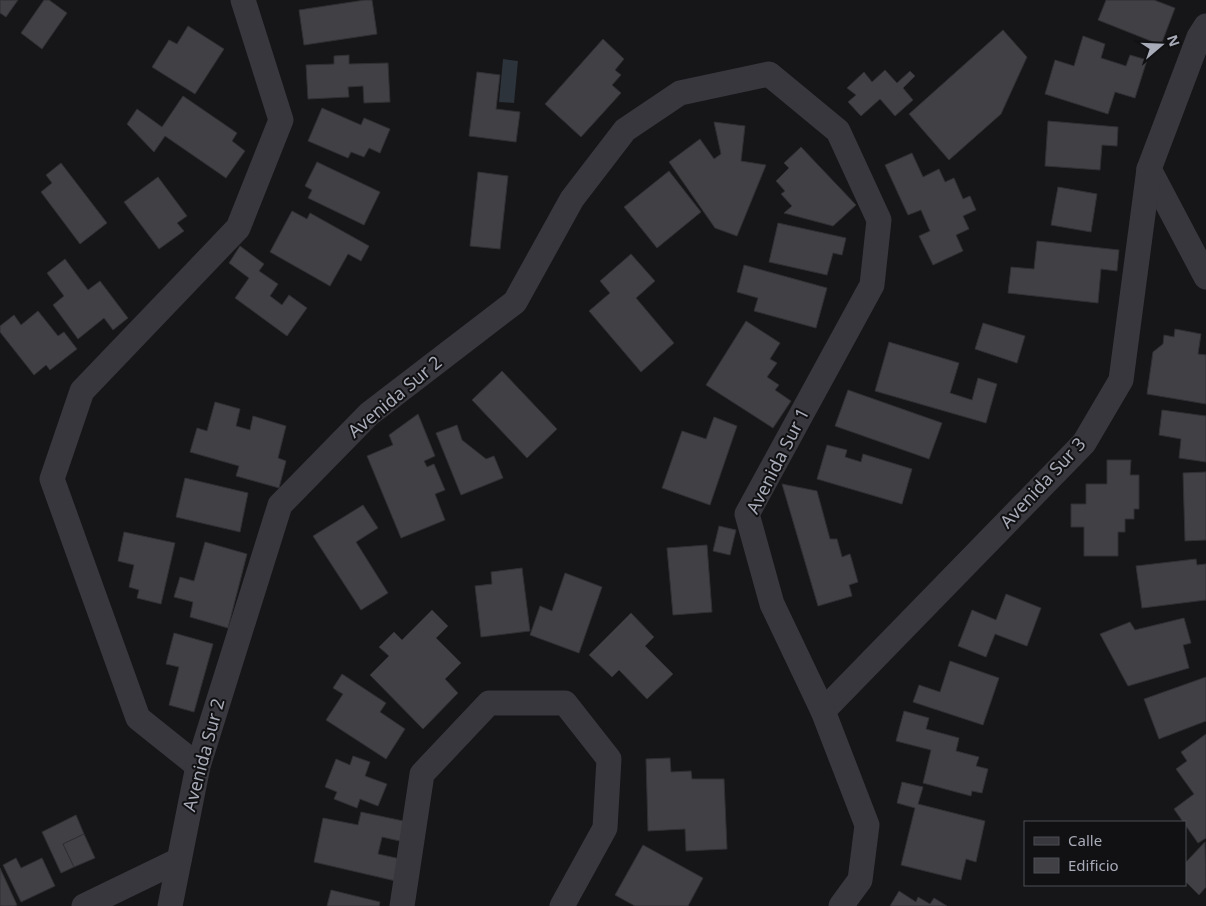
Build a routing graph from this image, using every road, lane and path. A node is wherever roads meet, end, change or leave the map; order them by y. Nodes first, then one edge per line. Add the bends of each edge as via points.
1 (243, 0) edge
2 (1206, 26) edge
3 (769, 74) joint
4 (1149, 169) junction
5 (1206, 277) edge
6 (823, 711) junction
7 (198, 766) junction
8 (179, 860) junction
9 (84, 906) edge
10 (170, 906) edge
11 (402, 906) edge
12 (562, 906) edge
13 (841, 906) edge

1 - 7 street via 281,120 238,228 82,391 52,479 138,718
2 - 4 street, Avenida Sur 3
3 - 6 street, Avenida Sur 1 via 838,130 879,220 872,285 747,514 772,604
3 - 7 street, Avenida Sur 2 via 680,93 624,130 572,199 514,302 369,414 280,505
4 - 5 street
4 - 6 street, Avenida Sur 3 via 1121,380 1084,443
6 - 13 street, Avenida Sur 1 via 867,825 860,880
7 - 8 street, Avenida Sur 2
8 - 9 street
8 - 10 street, Avenida Sur 2
11 - 12 street via 422,774 489,702 565,703 609,759 605,828

